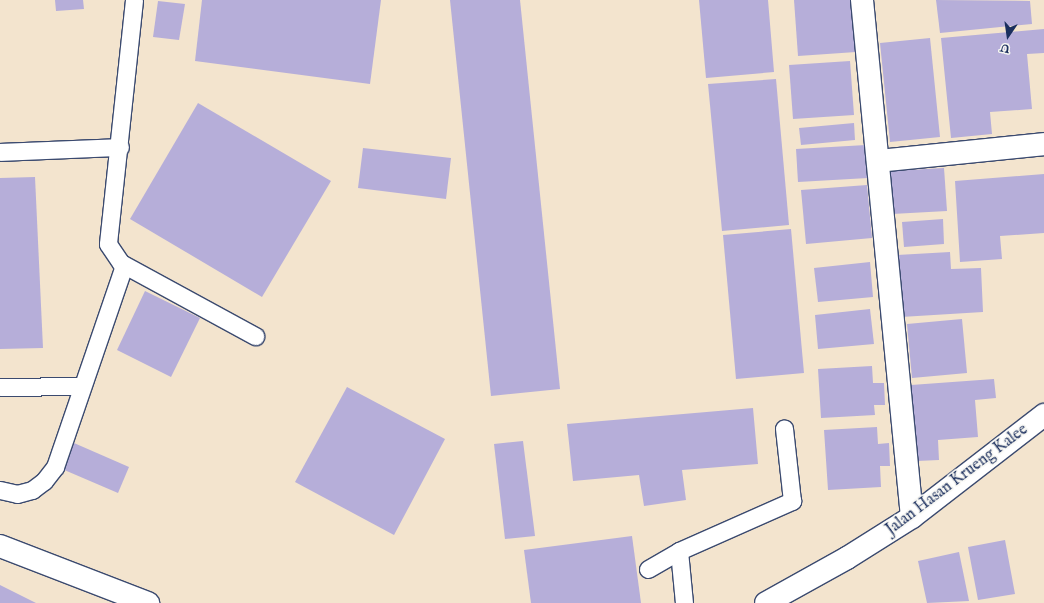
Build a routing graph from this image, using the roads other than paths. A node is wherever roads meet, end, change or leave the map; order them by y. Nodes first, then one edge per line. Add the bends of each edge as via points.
1 (134, 0) edge
2 (862, 0) edge
3 (1044, 144) edge
4 (120, 147) junction
5 (0, 152) edge
6 (878, 161) junction
7 (124, 265) junction
8 (255, 336) dead end
9 (82, 386) junction
10 (0, 387) edge
11 (1044, 415) edge
12 (784, 428) dead end
13 (0, 490) edge
14 (912, 517) junction
15 (0, 546) edge
16 (679, 550) junction
17 (648, 569) dead end
18 (148, 603) edge
19 (684, 603) edge
20 (766, 603) edge

1 - 4 lane
2 - 6 street
3 - 6 street
4 - 5 lane
4 - 7 lane via 108,244
6 - 14 street
7 - 8 lane
7 - 9 lane
9 - 10 lane
9 - 13 lane via 54,467 44,481 32,490 18,494
11 - 14 street, Jalan Hasan Krueng Kalee
12 - 16 lane via 792,501
14 - 20 street, Jalan Hasan Krueng Kalee via 847,558
15 - 18 street
16 - 17 lane
16 - 19 lane

